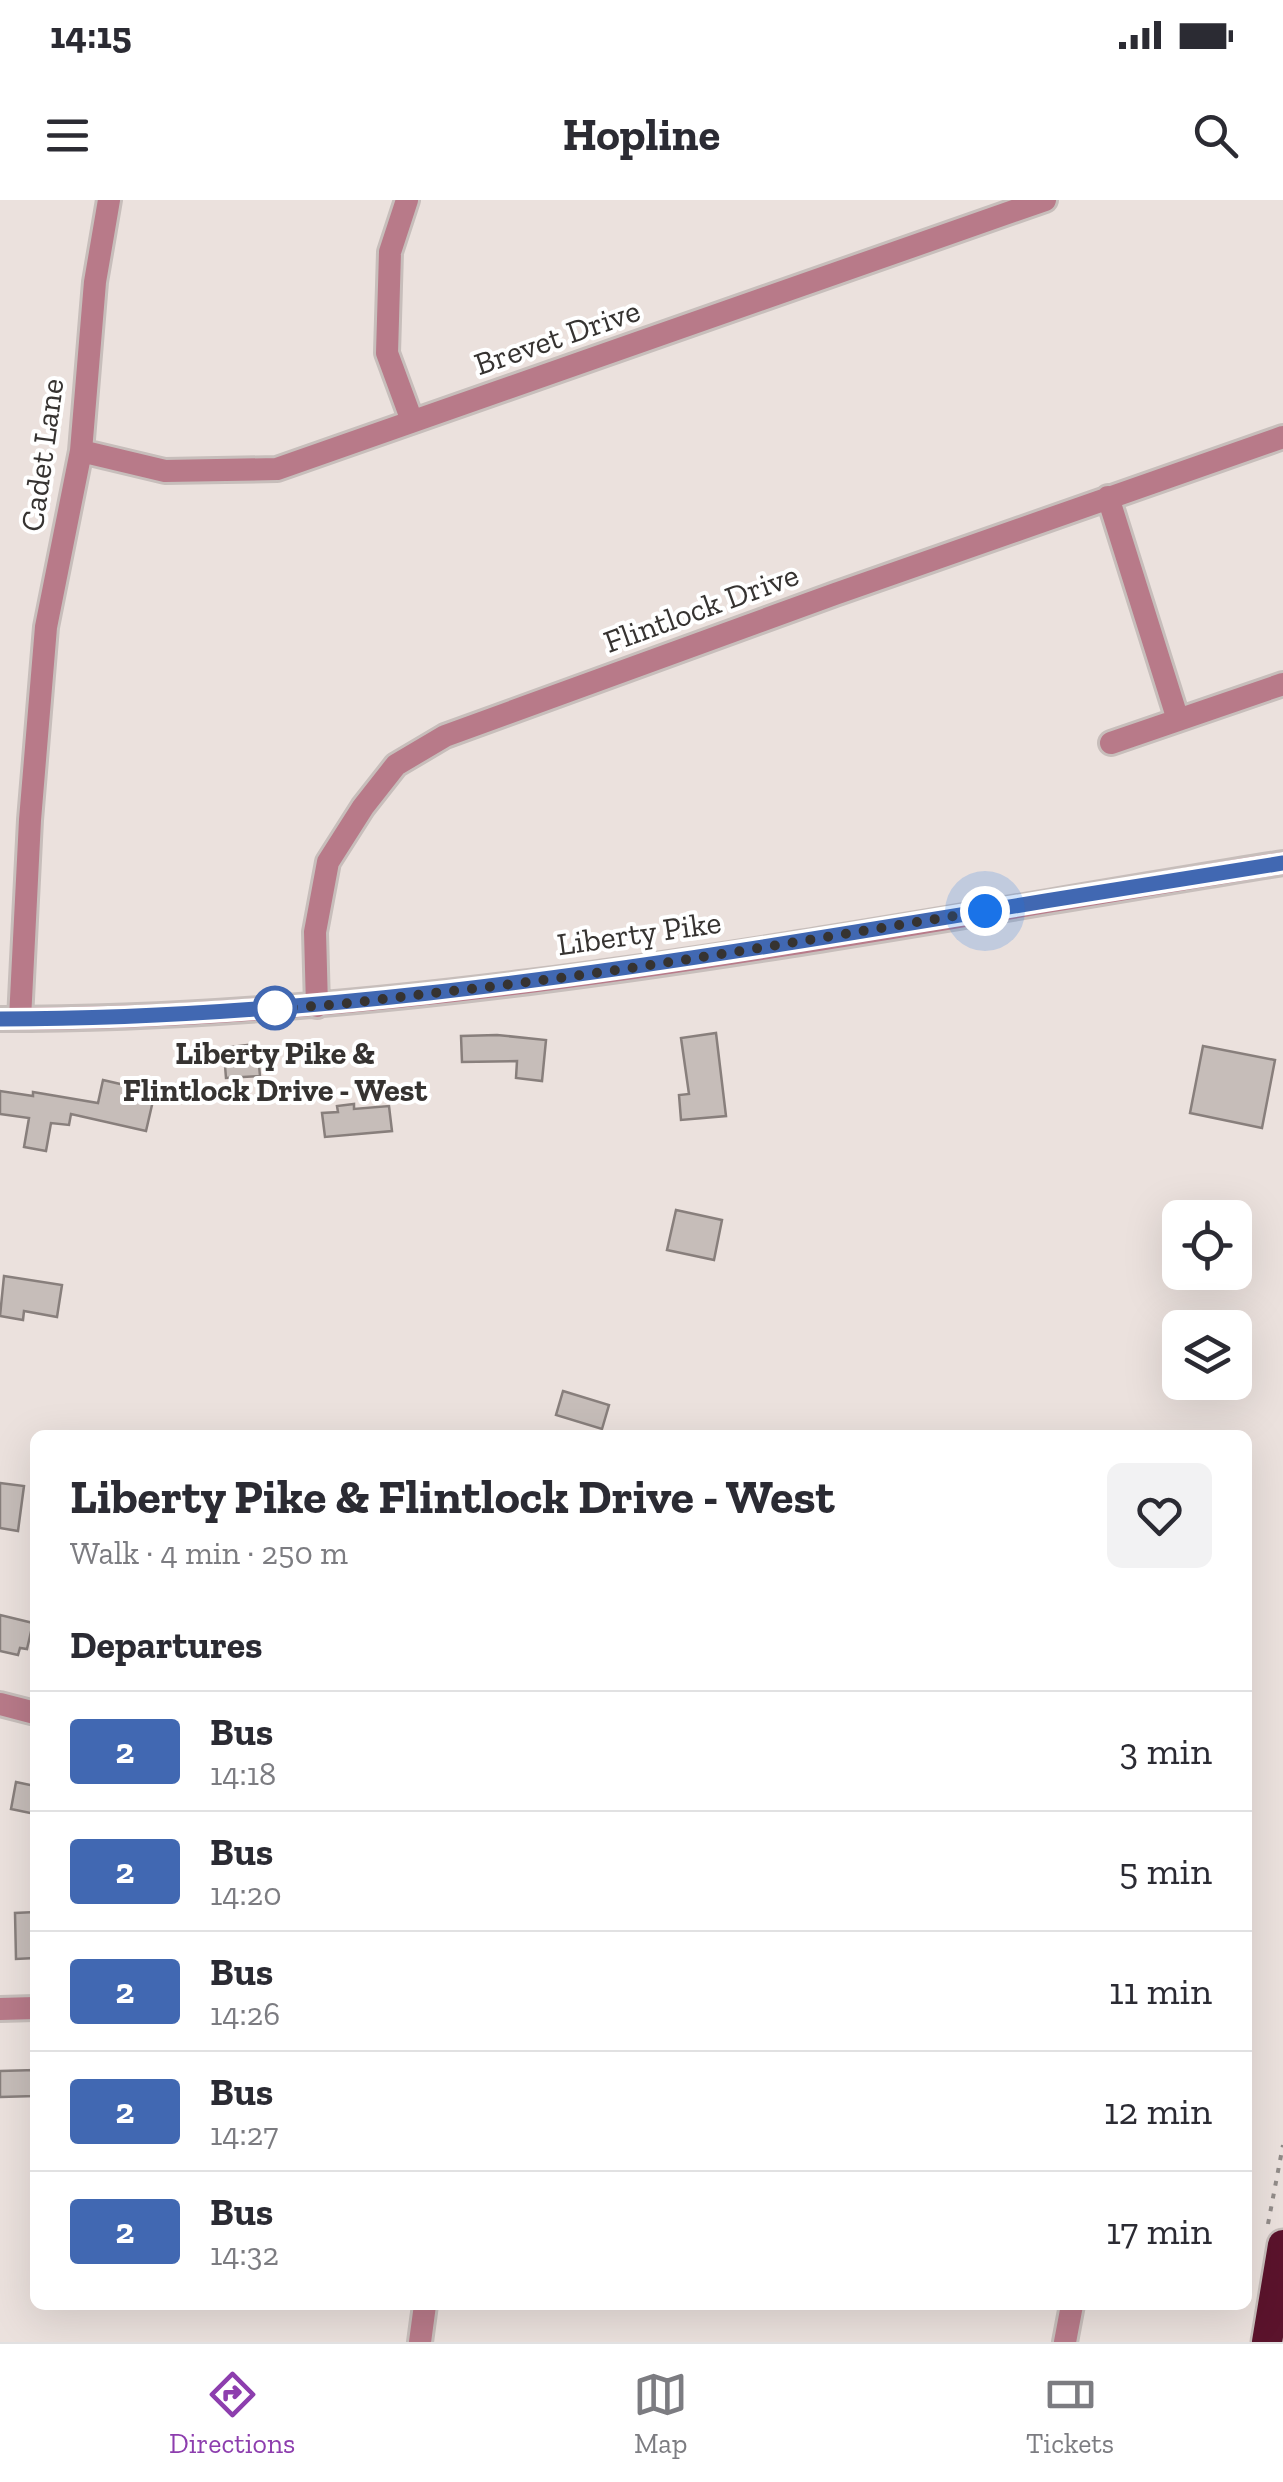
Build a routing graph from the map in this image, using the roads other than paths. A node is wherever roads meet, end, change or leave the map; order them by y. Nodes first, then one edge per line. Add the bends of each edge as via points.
1 (109, 200) edge
2 (407, 200) edge
3 (1045, 200) edge
4 (412, 421) junction
5 (1283, 437) edge
6 (81, 452) junction
7 (1108, 497) junction
8 (1283, 684) edge
9 (1178, 720) junction
10 (1111, 743) dead end
11 (1283, 863) edge
12 (317, 1006) junction
13 (10, 1019) edge
14 (0, 1704) edge
15 (30, 1712) edge
16 (30, 2008) edge
17 (0, 2009) edge
18 (1283, 2245) edge
19 (424, 2310) edge
20 (1071, 2310) edge
21 (420, 2342) edge
22 (1066, 2342) edge
23 (1266, 2342) edge

1 - 6 street, Cadet Lane
2 - 4 street via 390,252 388,352
3 - 4 street, Brevet Drive
4 - 6 street, Brevet Drive via 277,469 165,471
5 - 7 street, Flintlock Drive
6 - 13 street, Cadet Lane via 46,627
7 - 9 street
7 - 12 street, Flintlock Drive via 445,736 396,765 328,862 315,932
8 - 9 street
9 - 10 street
11 - 12 street, Liberty Pike via 642,967
12 - 13 street, Liberty Pike
14 - 15 street
16 - 17 street
18 - 23 highway
19 - 21 street
20 - 22 street

